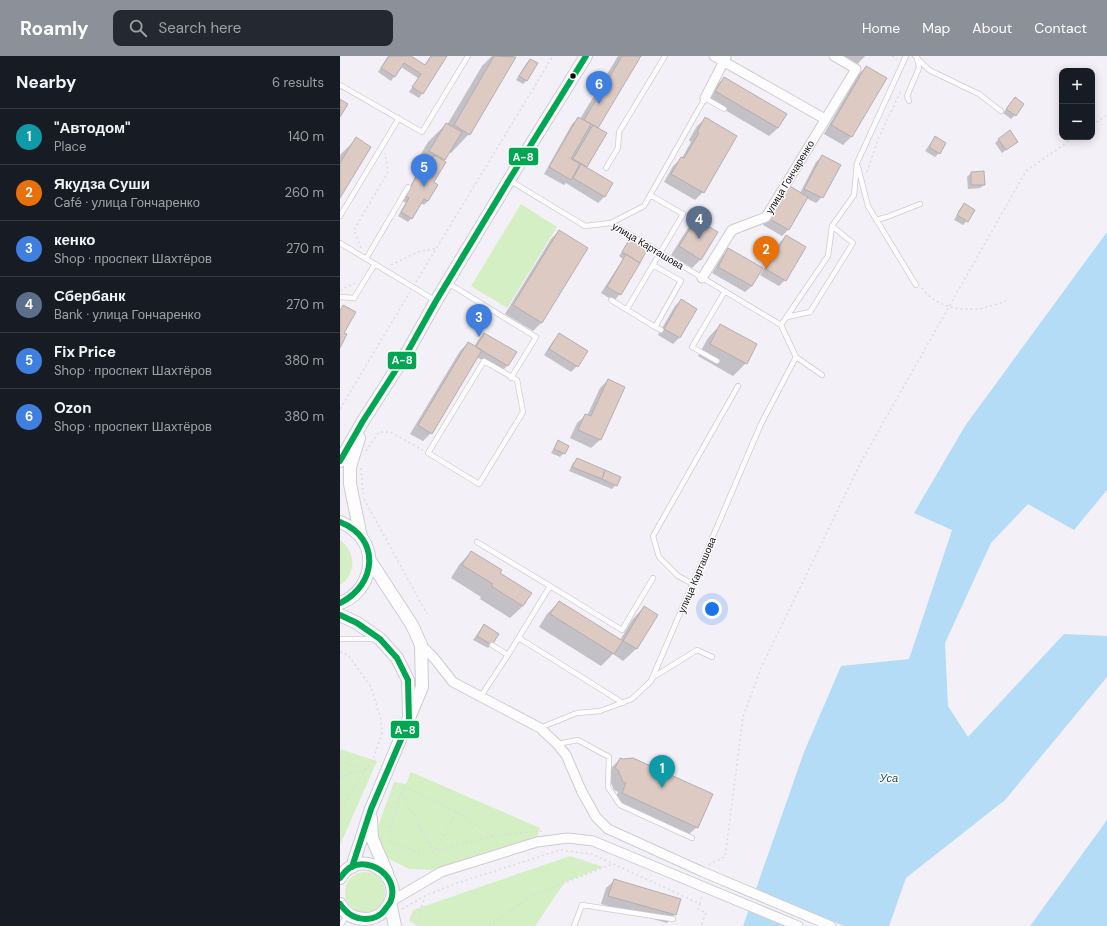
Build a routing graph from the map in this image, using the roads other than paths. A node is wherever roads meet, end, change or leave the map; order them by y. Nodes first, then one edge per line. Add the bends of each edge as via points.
1 (468, 56) edge
2 (586, 56) edge
3 (665, 56) edge
4 (714, 56) edge
5 (834, 56) edge
6 (906, 56) edge
7 (916, 57) edge
8 (725, 59) edge
9 (340, 84) edge
10 (705, 98) junction
11 (909, 101) dead end
12 (724, 110) dead end
13 (1001, 111) dead end
14 (399, 118) junction
15 (826, 119) junction
16 (857, 163) junction
17 (606, 168) dead end
18 (509, 180) junction
19 (408, 187) dead end
20 (650, 195) junction
21 (920, 204) dead end
22 (340, 216) edge
23 (876, 220) junction
24 (611, 223) junction
25 (832, 226) junction
26 (340, 243) edge
27 (660, 253) junction
28 (366, 259) junction
29 (375, 264) junction
30 (653, 265) junction
31 (702, 278) junction
32 (447, 282) junction
33 (916, 284) dead end
34 (725, 291) junction
35 (340, 297) edge
36 (611, 300) dead end
37 (436, 301) junction
38 (627, 309) junction
39 (787, 317) junction
40 (781, 325) junction
41 (655, 327) junction
42 (661, 330) dead end
43 (796, 357) junction
44 (717, 360) dead end
45 (822, 375) dead end
46 (511, 378) junction
47 (738, 386) dead end
48 (363, 421) junction
49 (340, 461) edge
50 (340, 522) edge
51 (361, 537) junction
52 (477, 542) dead end
53 (369, 558) junction
54 (653, 578) dead end
55 (693, 584) junction
56 (550, 586) junction
57 (340, 603) edge
58 (340, 615) edge
59 (519, 638) junction
60 (340, 639) edge
61 (380, 639) junction
62 (421, 645) junction
63 (492, 645) dead end
64 (508, 655) junction
65 (712, 657) dead end
66 (652, 678) junction
67 (481, 696) junction
68 (623, 703) junction
69 (409, 721) junction
70 (540, 728) junction
71 (557, 744) junction
72 (371, 810) junction
73 (692, 838) dead end
74 (344, 872) edge
75 (388, 877) junction
76 (390, 902) junction
77 (340, 904) edge
78 (353, 917) edge
79 (673, 919) dead end
80 (340, 926) edge
81 (395, 926) edge
82 (574, 926) edge
83 (798, 926) edge
84 (831, 926) edge

1 - 14 lane via 422,132
2 - 18 main road
3 - 17 lane via 619,132 618,148
4 - 8 street
5 - 15 street, улица Гончаренко via 856,69
6 - 16 lane
7 - 11 lane via 919,68 907,96
7 - 13 lane via 929,70 979,94
8 - 10 street
8 - 15 street
9 - 14 lane
10 - 12 lane
10 - 20 lane
14 - 22 lane
15 - 31 street, улица Гончаренко via 766,218 732,230
16 - 23 lane via 868,206
16 - 25 lane via 854,195
18 - 24 lane, улица Карташова via 585,226
18 - 32 main road
19 - 28 lane
20 - 24 lane via 644,206
20 - 27 lane via 683,214
21 - 23 lane
23 - 33 lane
24 - 27 lane, улица Карташова
25 - 39 lane via 828,256
25 - 39 lane via 853,243 810,312
26 - 28 lane
27 - 30 lane
27 - 31 lane, улица Карташова
28 - 29 lane
29 - 35 lane via 354,298
29 - 37 lane
30 - 38 lane
30 - 41 lane via 681,282
31 - 34 lane, улица Карташова
32 - 37 main road
32 - 46 lane via 536,336
34 - 40 lane, улица Карташова
34 - 44 lane via 692,347
36 - 38 lane
37 - 48 main road via 408,351
38 - 41 lane
39 - 40 lane
40 - 43 lane
41 - 42 lane
43 - 45 lane
43 - 55 lane, улица Карташова via 761,424
46 - 46 lane via 517,380 523,412 479,484 428,453 484,361
47 - 55 lane via 653,536 659,557 678,576
48 - 49 main road
48 - 51 main road via 350,468 350,484
50 - 51 main road via 352,528
51 - 53 main road via 367,547
52 - 56 lane
53 - 57 main road via 369,571 364,583 356,594
53 - 62 main road via 412,625
54 - 56 lane via 622,630
55 - 66 lane, улица Карташова
56 - 59 lane
58 - 61 main road
59 - 64 lane
59 - 68 lane
60 - 61 lane
61 - 69 main road via 397,658 408,680
62 - 67 street via 453,682
62 - 69 main road via 422,687
63 - 64 lane
64 - 67 lane
65 - 66 lane via 697,650
66 - 68 lane, улица Карташова via 632,699
67 - 70 street
68 - 70 lane, улица Карташова via 600,711 577,712
69 - 72 main road
70 - 71 street
71 - 73 lane via 578,740 609,757 608,786 620,805
71 - 84 street via 566,755 596,816 608,829
72 - 74 main road
72 - 75 main road via 372,838
74 - 75 main road via 359,864 368,864 383,870
75 - 76 main road via 392,889
76 - 78 main road via 386,909 374,918
76 - 81 main road
76 - 83 street via 441,872 537,842 568,838 593,841
77 - 78 main road
78 - 80 lane
79 - 82 lane via 582,904

